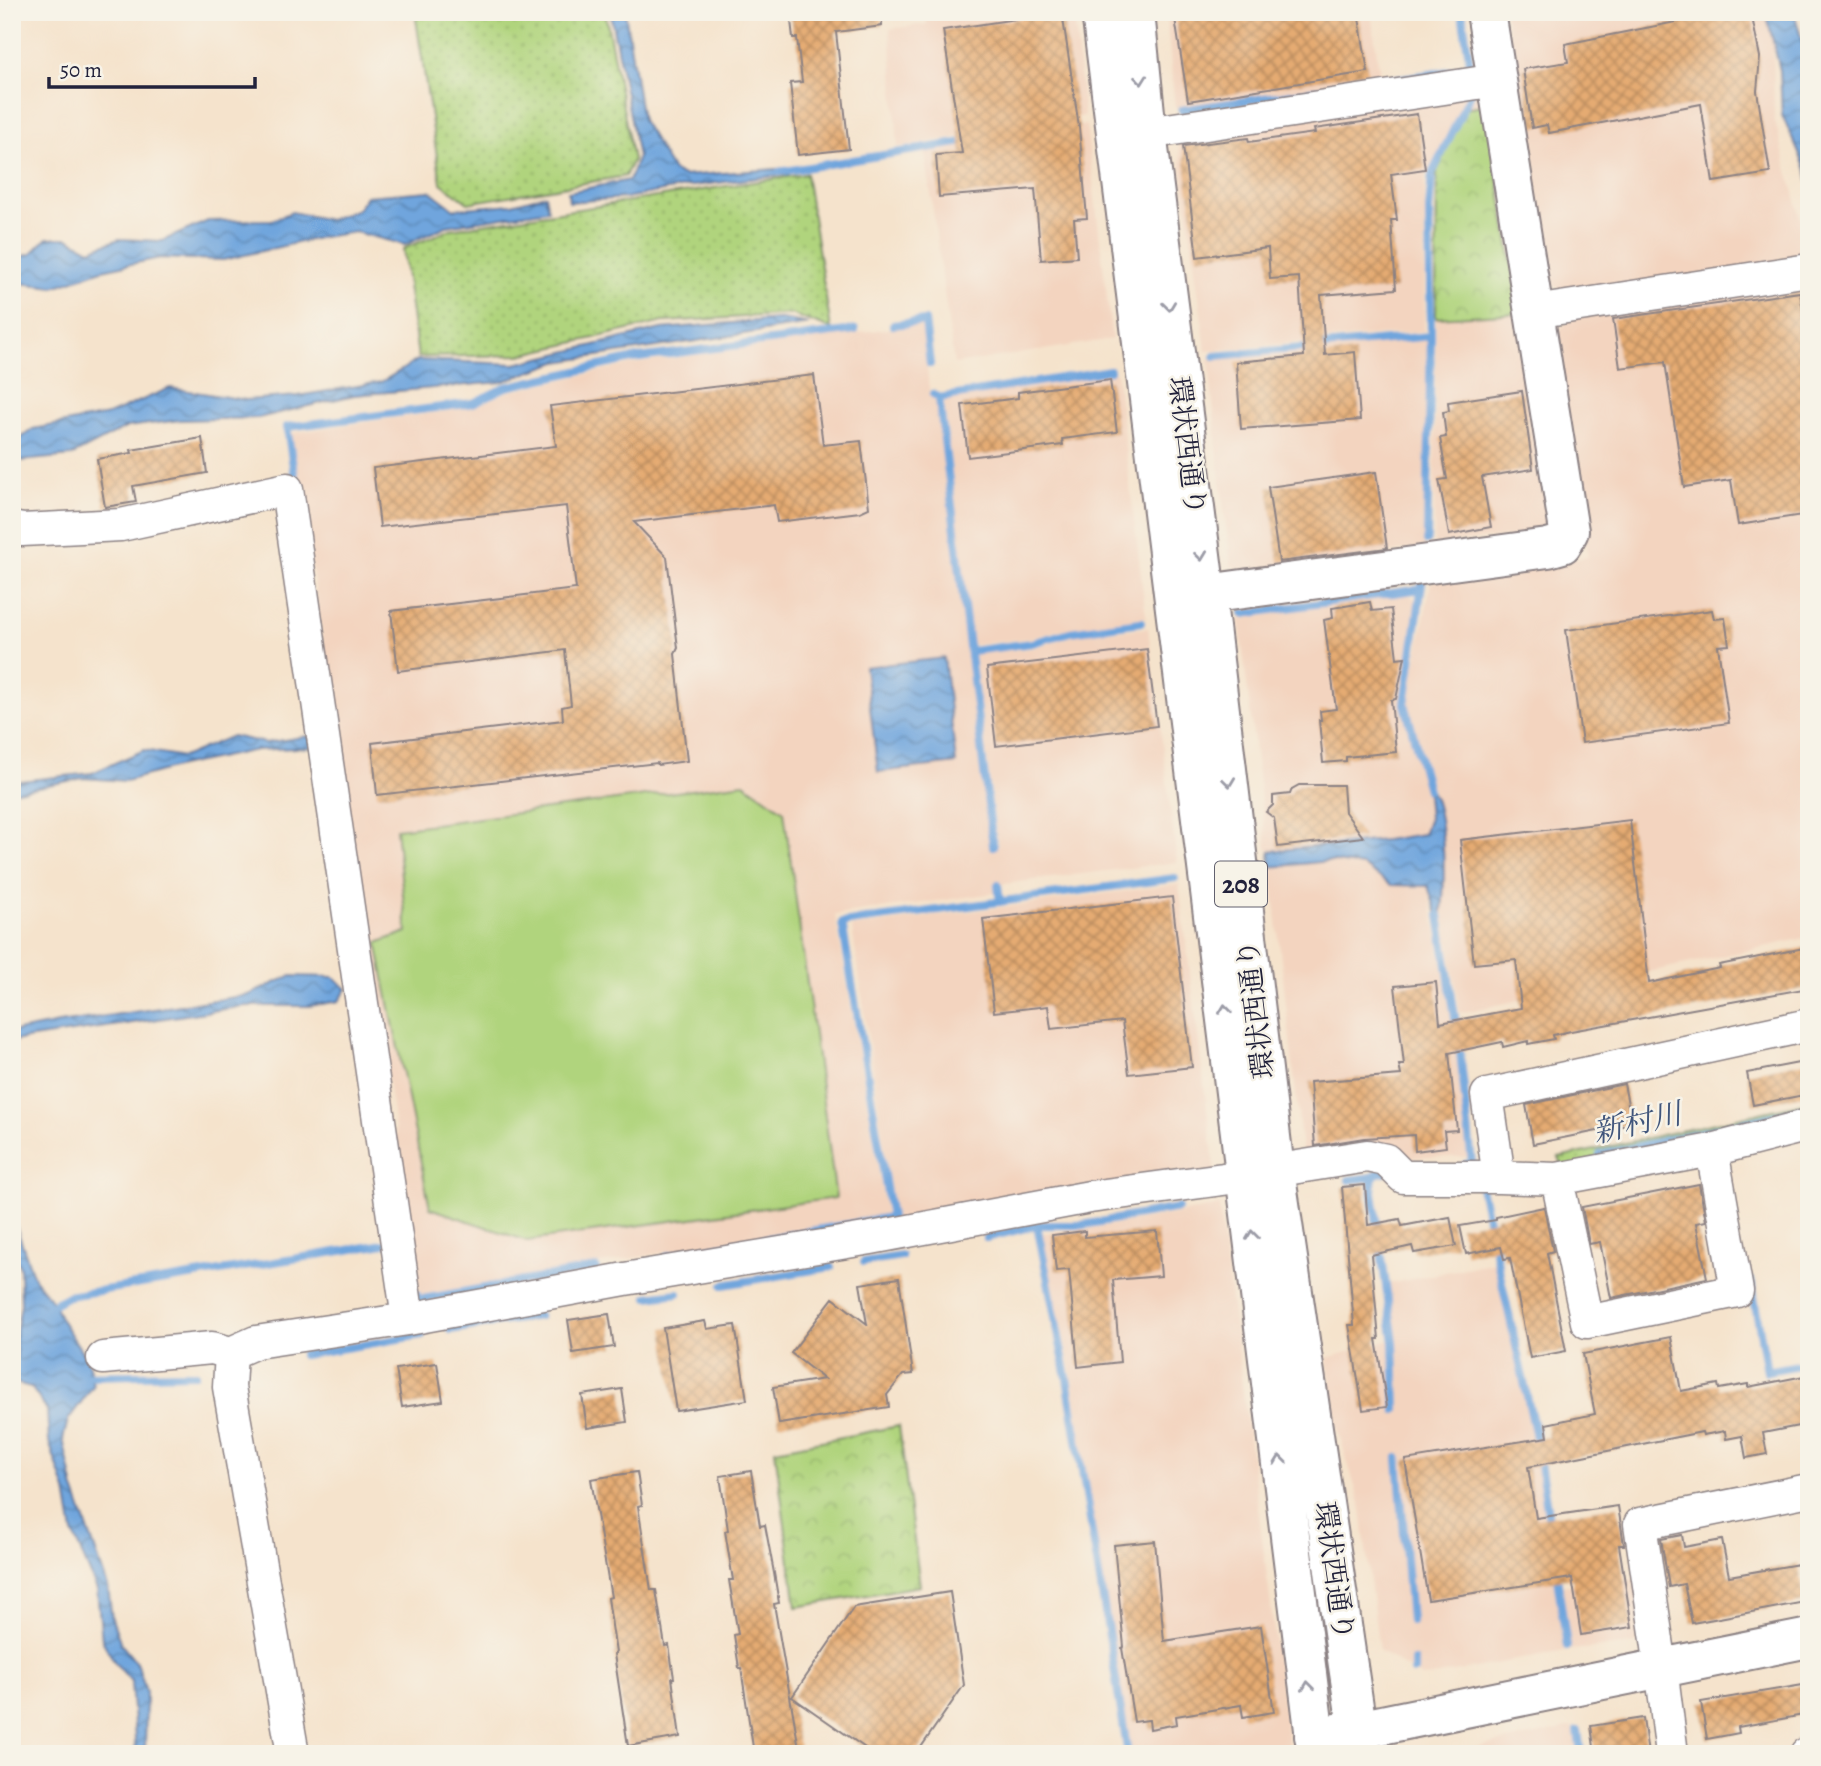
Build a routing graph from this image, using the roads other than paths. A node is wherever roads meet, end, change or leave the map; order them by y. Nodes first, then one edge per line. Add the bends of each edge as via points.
1 (1101, 12) edge
2 (1135, 12) edge
3 (1486, 12) edge
4 (1481, 82) junction
5 (1147, 133) junction
6 (1809, 270) edge
7 (1534, 312) junction
8 (12, 528) edge
9 (1206, 594) junction
10 (1809, 1025) edge
11 (1809, 1125) edge
12 (1712, 1150) junction
13 (1489, 1171) junction
14 (1260, 1172) junction
15 (1558, 1179) junction
16 (408, 1319) junction
17 (231, 1353) junction
18 (103, 1358) dead end
19 (1809, 1490) edge
20 (1809, 1638) edge
21 (1661, 1667) junction
22 (1359, 1742) edge
23 (1316, 1745) edge
24 (293, 1754) edge
25 (1672, 1754) edge

14 -> 1 main road, 環状西通り / 208 via 1205,841
2 -> 5 main road, 環状西通り / 208
3 - 4 main road
4 - 5 street
4 - 7 main road
5 -> 9 main road, 環状西通り / 208
6 - 7 street
7 - 9 main road via 1569,531 1562,544
8 - 16 street via 121,525 287,489
9 -> 14 main road, 環状西通り / 208
10 - 13 street via 1487,1095
11 - 12 street
12 - 15 street
12 - 15 street via 1737,1291 1587,1322
13 - 14 street via 1394,1169 1367,1156
13 - 15 street
14 - 16 street via 1090,1197
14 - 22 main road, 環状西通り / 208
23 -> 14 main road, 環状西通り / 208
16 - 17 street via 256,1342
17 - 18 street via 212,1348
17 - 24 street via 229,1387
19 - 21 street via 1640,1524
20 - 21 main road
21 - 22 main road
21 - 25 street
22 - 23 main road

